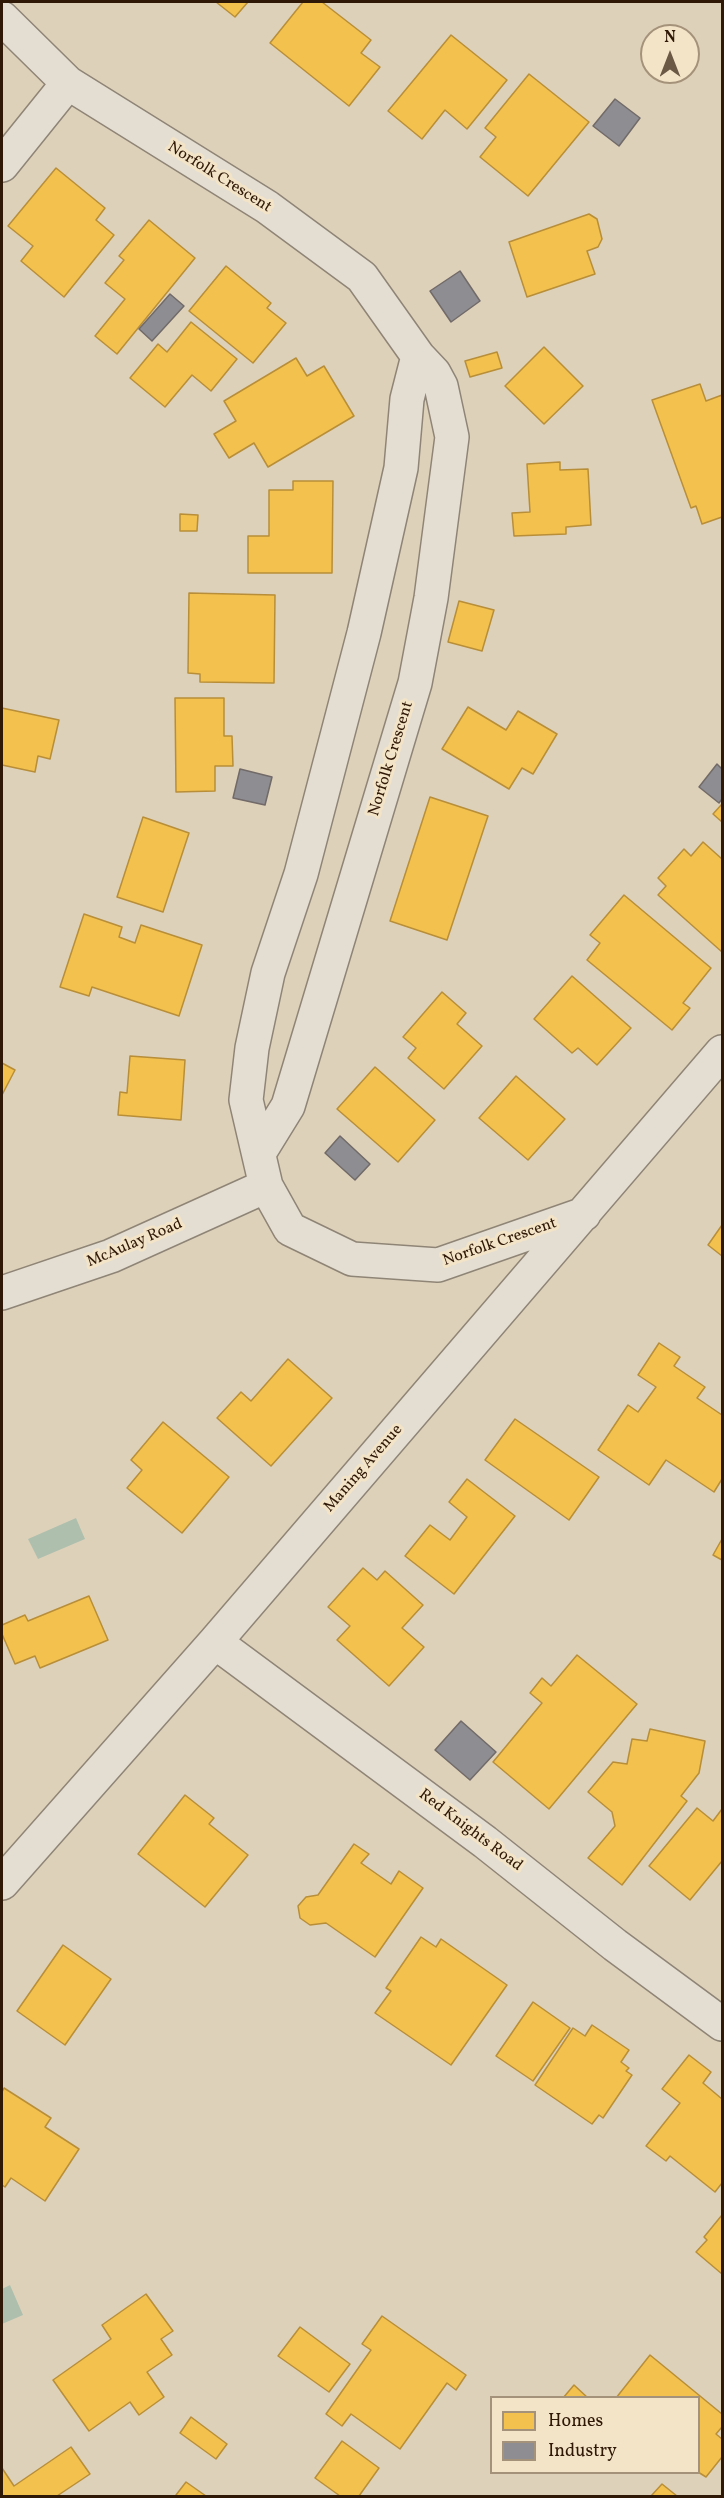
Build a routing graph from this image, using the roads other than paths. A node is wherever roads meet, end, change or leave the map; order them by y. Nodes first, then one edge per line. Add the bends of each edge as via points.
1 (2, 18) edge
2 (68, 83) junction
3 (2, 165) edge
4 (418, 356) junction
5 (723, 1052) edge
6 (259, 1153) junction
7 (266, 1186) junction
8 (584, 1214) junction
9 (2, 1293) edge
10 (215, 1642) junction
11 (2, 1883) edge
12 (723, 2024) edge

1 - 2 street, Norfolk Crescent
2 - 3 street
2 - 4 street, Norfolk Crescent via 267,207 362,277
4 - 6 street, Norfolk Crescent via 406,399 401,468 364,633 302,874 268,973 252,1048 246,1100
4 - 6 street, Norfolk Crescent via 441,387 452,437 431,598 415,683 288,1106
5 - 8 street, Maning Avenue
6 - 7 street, Norfolk Crescent
7 - 8 street, Norfolk Crescent via 290,1229 352,1259 438,1265
7 - 9 street, McAulay Road via 111,1256
8 - 10 street, Maning Avenue
10 - 11 street, Maning Avenue
10 - 12 street, Red Knights Road

